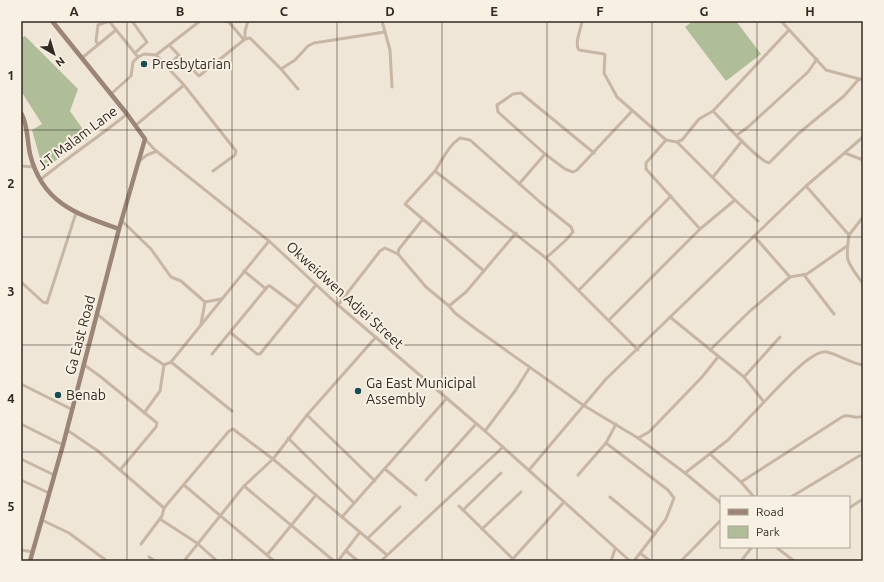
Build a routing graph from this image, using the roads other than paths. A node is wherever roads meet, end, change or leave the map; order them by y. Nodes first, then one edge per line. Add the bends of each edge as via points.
1 (52, 21) edge
2 (109, 21) edge
3 (132, 21) edge
4 (200, 21) edge
5 (228, 21) edge
6 (248, 21) edge
7 (382, 21) edge
8 (582, 21) edge
9 (781, 21) edge
10 (99, 22) edge
11 (116, 30) junction
12 (789, 30) junction
13 (385, 32) junction
14 (244, 39) junction
15 (98, 44) junction
16 (169, 45) junction
17 (135, 53) junction
18 (156, 54) junction
19 (178, 56) junction
20 (138, 57) junction
21 (82, 58) junction
22 (817, 59) junction
23 (166, 67) junction
24 (281, 69) junction
25 (861, 80) edge
26 (184, 85) junction
27 (392, 87) dead end
28 (298, 89) dead end
29 (111, 94) junction
30 (632, 111) junction
31 (713, 111) junction
32 (127, 114) junction
33 (22, 115) edge
34 (136, 125) junction
35 (737, 135) junction
36 (863, 137) edge
37 (145, 138) junction
38 (666, 140) junction
39 (742, 141) junction
40 (678, 142) junction
41 (157, 151) junction
42 (594, 152) junction
43 (845, 153) junction
44 (545, 154) junction
45 (863, 160) edge
46 (139, 161) junction
47 (21, 166) edge
48 (34, 167) junction
49 (434, 170) junction
50 (213, 171) dead end
51 (713, 177) junction
52 (39, 181) junction
53 (519, 184) junction
54 (806, 186) junction
55 (671, 196) junction
56 (735, 200) junction
57 (76, 213) junction
58 (863, 216) edge
59 (422, 219) junction
60 (122, 221) junction
61 (758, 221) dead end
62 (119, 229) junction
63 (700, 229) junction
64 (516, 233) junction
65 (849, 235) junction
66 (754, 236) junction
67 (269, 241) junction
68 (847, 246) junction
69 (398, 254) junction
70 (546, 258) junction
71 (244, 271) junction
72 (484, 271) junction
73 (804, 275) junction
74 (790, 278) junction
75 (21, 282) edge
76 (863, 284) edge
77 (316, 285) junction
78 (266, 289) junction
79 (579, 290) junction
80 (221, 299) junction
81 (205, 302) junction
82 (338, 305) junction
83 (449, 306) junction
84 (298, 307) junction
85 (96, 314) junction
86 (834, 314) dead end
87 (670, 317) junction
88 (610, 319) junction
89 (201, 325) junction
90 (230, 333) junction
91 (376, 337) junction
92 (780, 337) dead end
93 (638, 350) junction
94 (710, 350) junction
95 (212, 354) dead end
96 (718, 357) junction
97 (170, 362) junction
98 (83, 364) junction
99 (164, 365) junction
100 (863, 365) edge
101 (530, 367) junction
102 (744, 378) junction
103 (21, 384) edge
104 (447, 398) junction
105 (764, 402) junction
106 (583, 405) junction
107 (71, 410) junction
108 (232, 411) dead end
109 (144, 413) junction
110 (308, 416) junction
111 (863, 416) edge
112 (21, 424) edge
113 (476, 424) junction
114 (616, 424) junction
115 (65, 429) junction
116 (484, 430) junction
117 (288, 438) junction
118 (638, 438) junction
119 (606, 443) junction
120 (62, 445) junction
121 (503, 447) junction
122 (710, 454) junction
123 (863, 456) edge
124 (21, 459) edge
125 (273, 459) junction
126 (385, 469) junction
127 (120, 470) junction
128 (529, 470) junction
129 (501, 473) dead end
130 (685, 473) junction
131 (54, 475) junction
132 (578, 475) dead end
133 (21, 480) edge
134 (426, 480) dead end
135 (375, 481) junction
136 (741, 482) junction
137 (184, 485) junction
138 (244, 486) junction
139 (521, 492) dead end
140 (49, 493) junction
141 (316, 495) junction
142 (416, 496) dead end
143 (753, 496) edge
144 (793, 496) edge
145 (610, 497) dead end
146 (863, 499) edge
147 (564, 502) junction
148 (720, 502) edge
149 (354, 503) junction
150 (459, 506) dead end
151 (400, 507) dead end
152 (850, 507) edge
153 (164, 508) junction
154 (463, 510) junction
155 (220, 515) junction
156 (342, 516) junction
157 (42, 520) junction
158 (160, 520) junction
159 (720, 521) edge
160 (291, 525) junction
161 (482, 528) junction
162 (360, 532) junction
163 (655, 534) junction
164 (368, 538) junction
165 (196, 543) junction
166 (141, 544) dead end
167 (751, 548) edge
168 (777, 548) edge
169 (616, 549) junction
170 (21, 550) edge
171 (346, 551) junction
172 (32, 552) junction
173 (640, 553) junction
174 (267, 555) junction
175 (387, 555) junction
176 (149, 557) dead end
177 (512, 560) edge
178 (30, 561) edge
179 (107, 561) edge
180 (155, 561) edge
181 (184, 561) edge
182 (217, 561) edge
183 (274, 561) edge
184 (334, 561) edge
185 (338, 561) edge
186 (358, 561) edge
187 (381, 561) edge
188 (611, 561) edge
189 (630, 561) edge
190 (634, 561) edge
191 (650, 561) edge
192 (681, 561) edge
193 (741, 561) edge
194 (794, 561) edge

1 - 21 street
2 - 10 street
2 - 11 street
3 - 17 street via 147,42
4 - 16 street
5 - 14 street
6 - 14 street
7 - 13 street
8 - 30 street via 577,47 582,52 605,55 604,77 617,97
9 - 12 street
10 - 15 street via 96,38
11 - 15 street
11 - 17 street
12 - 22 street
12 - 31 street
13 - 24 street via 318,42 308,46
13 - 27 street via 390,50
14 - 19 street via 199,76
14 - 24 street via 250,38 254,41
15 - 21 street
16 - 18 street
16 - 19 street
17 - 20 street
18 - 20 street
18 - 23 street
19 - 23 street
20 - 29 street via 133,62 131,76
21 - 29 street
22 - 25 street via 829,72
22 - 35 street via 808,72
23 - 26 street
24 - 28 street
25 - 39 street via 799,133 770,163 764,161
26 - 34 street
26 - 50 street via 236,151 235,155
29 - 32 street
30 - 38 street
30 - 42 street
31 - 35 street
31 - 40 street via 704,115
32 - 34 street
32 - 52 street, J.T Malam Lane
33 - 48 street
34 - 37 street
35 - 39 street
36 - 43 street
37 - 41 street, Okweidwen Adjei Street
37 - 46 street, Ga East Road
38 - 40 street
38 - 55 street via 646,163 646,169
39 - 51 street
40 - 51 street
41 - 46 street via 147,154
41 - 67 street, Okweidwen Adjei Street
42 - 44 street via 573,172
42 - 44 street via 521,93 513,94 497,105 498,112
43 - 45 street
43 - 54 street
44 - 53 street
46 - 60 street, Ga East Road
47 - 48 street
48 - 52 street
49 - 53 street via 456,141 465,138
49 - 59 street via 406,203
49 - 64 street
51 - 56 street
52 - 57 street
53 - 70 street via 573,230
54 - 65 street
54 - 66 street
55 - 63 street
55 - 79 street
56 - 61 street
56 - 63 street
57 - 62 street
57 - 75 street via 47,302 42,302
58 - 65 street
59 - 69 street via 399,249
59 - 72 street
60 - 62 street, Ga East Road
60 - 81 street via 151,249 171,277 182,281
62 - 85 street, Ga East Road
63 - 88 street
64 - 70 street
64 - 72 street
65 - 68 street
66 - 74 street
66 - 87 street
67 - 71 street
67 - 77 street, Okweidwen Adjei Street
68 - 73 street
68 - 76 street via 846,258
69 - 82 street via 385,248 380,251
69 - 83 street via 426,287
70 - 79 street
71 - 78 street
71 - 80 street
72 - 83 street via 466,292
73 - 74 street
73 - 86 street
74 - 94 street via 750,311
77 - 82 street, Okweidwen Adjei Street
77 - 84 street
78 - 84 street via 270,286
78 - 90 street
79 - 88 street
80 - 81 street
80 - 89 street
81 - 89 street
82 - 91 street, Okweidwen Adjei Street
83 - 101 street
84 - 90 street via 259,355
85 - 98 street, Ga East Road
85 - 99 street
87 - 93 street
87 - 94 street
88 - 93 street
89 - 97 street
90 - 95 street
91 - 104 street, Okweidwen Adjei Street
91 - 110 street
92 - 102 street
93 - 106 street via 606,379
94 - 96 street
96 - 102 street
96 - 118 street via 649,432
97 - 99 street
97 - 108 street
98 - 107 street, Ga East Road
98 - 109 street
99 - 109 street via 160,392
100 - 105 street via 827,352 819,353 799,368
101 - 106 street
101 - 116 street
102 - 105 street
103 - 107 street
104 - 113 street, Okweidwen Adjei Street
104 - 126 street
105 - 122 street via 728,440
106 - 114 street
106 - 128 street
107 - 115 street, Ga East Road
109 - 127 street via 157,425
110 - 117 street
110 - 135 street
111 - 136 street via 842,417
112 - 120 street
113 - 116 street, Okweidwen Adjei Street
113 - 134 street
114 - 118 street
114 - 119 street
115 - 120 street, Ga East Road
115 - 127 street via 98,451
116 - 121 street, Okweidwen Adjei Street
117 - 125 street
117 - 149 street
118 - 130 street
119 - 132 street
119 - 163 street via 673,495 670,512
120 - 131 street, Ga East Road
121 - 128 street, Okweidwen Adjei Street
121 - 175 street
122 - 130 street
122 - 136 street
123 - 144 street
124 - 131 street
125 - 137 street via 236,429 232,429
125 - 138 street
125 - 141 street
126 - 135 street
126 - 142 street
127 - 153 street
128 - 147 street, Okweidwen Adjei Street
129 - 154 street
130 - 148 street
131 - 140 street, Ga East Road
133 - 140 street
135 - 149 street
136 - 143 street
137 - 153 street
137 - 155 street
138 - 155 street
138 - 160 street
139 - 161 street
140 - 157 street, Ga East Road
141 - 156 street
141 - 160 street
145 - 163 street
146 - 152 street
147 - 169 street, Okweidwen Adjei Street
147 - 177 street
149 - 156 street
150 - 154 street
151 - 164 street
153 - 158 street
154 - 161 street
155 - 165 street
155 - 174 street
156 - 162 street
157 - 172 street, Ga East Road
157 - 179 street via 69,534
158 - 165 street
158 - 166 street
159 - 192 street
160 - 174 street
160 - 184 street
161 - 177 street
162 - 164 street
162 - 171 street
163 - 173 street
164 - 175 street
165 - 181 street
165 - 182 street
167 - 193 street
168 - 194 street
169 - 188 street
169 - 189 street, Okweidwen Adjei Street
170 - 172 street
171 - 185 street
171 - 186 street
172 - 178 street, Ga East Road
173 - 190 street
173 - 191 street
174 - 183 street
175 - 187 street
176 - 180 street

